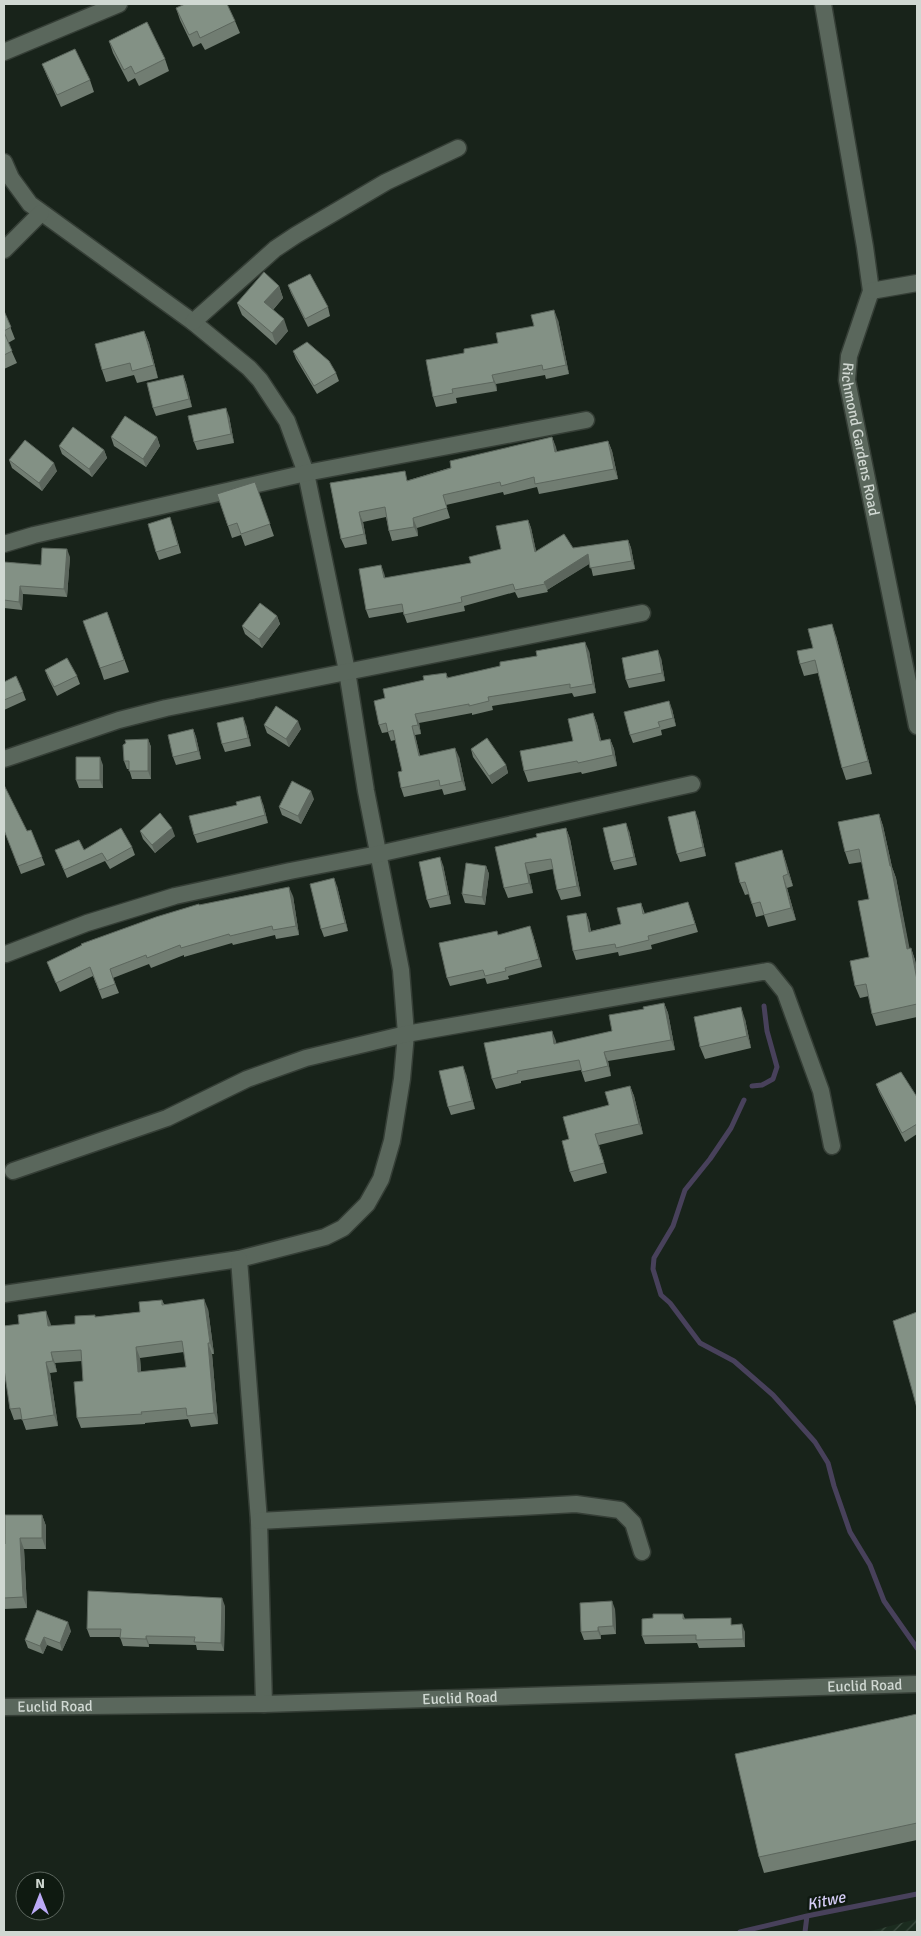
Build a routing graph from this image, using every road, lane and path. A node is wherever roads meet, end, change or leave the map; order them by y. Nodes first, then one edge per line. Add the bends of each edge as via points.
1 (118, 4) edge
2 (823, 4) edge
3 (4, 52) edge
4 (458, 148) dead end
5 (4, 162) edge
6 (41, 213) junction
7 (4, 250) edge
8 (917, 283) edge
9 (871, 291) junction
10 (193, 322) junction
11 (586, 420) dead end
12 (306, 473) junction
13 (4, 544) edge
14 (642, 613) dead end
15 (347, 671) junction
16 (917, 726) edge
17 (4, 759) edge
18 (692, 784) dead end
19 (378, 854) junction
20 (6, 954) dead end
21 (406, 1034) junction
22 (832, 1146) dead end
23 (13, 1171) dead end
24 (239, 1259) junction
25 (4, 1294) edge
26 (259, 1521) junction
27 (642, 1552) dead end
28 (917, 1684) edge
29 (264, 1704) junction
30 (4, 1707) edge

1 - 3 street
2 - 9 street, Richmond Gardens Road
4 - 10 street via 386,182 296,235 275,249
5 - 6 street via 21,194
6 - 7 street
6 - 10 street
8 - 9 street
9 - 16 street, Richmond Gardens Road via 849,356 847,380
10 - 12 street via 260,380 287,421
11 - 12 street
12 - 13 street
12 - 15 street
14 - 15 street
15 - 17 street via 118,720
15 - 19 street
18 - 19 street
19 - 20 street via 174,896 87,923
19 - 21 street via 401,970
21 - 22 street via 768,971 785,992 821,1091
21 - 23 street via 306,1058 247,1079 167,1118
21 - 24 street via 392,1141 381,1179 367,1204 343,1228 324,1237
24 - 25 street
24 - 26 street
26 - 27 street via 576,1504 620,1510 627,1515 633,1523
26 - 29 street
28 - 29 street, Euclid Road
29 - 30 street, Euclid Road

